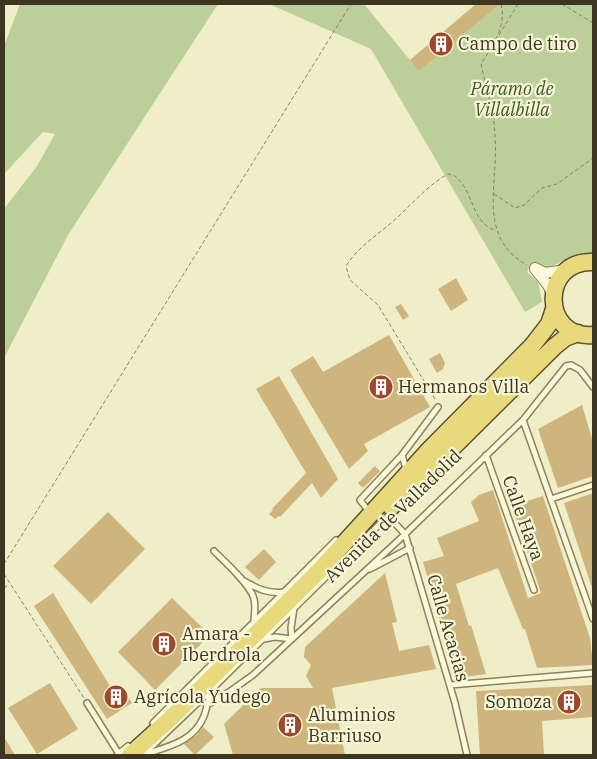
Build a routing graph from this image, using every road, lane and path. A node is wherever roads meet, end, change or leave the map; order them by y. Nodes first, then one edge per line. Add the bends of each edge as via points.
1 (351, 4) edge
2 (501, 4) edge
3 (518, 4) edge
4 (562, 4) edge
5 (593, 23) edge
6 (499, 35) junction
7 (593, 158) edge
8 (494, 194) junction
9 (496, 231) junction
10 (593, 262) edge
11 (535, 268) junction
12 (568, 270) junction
13 (554, 302) junction
14 (585, 334) edge
15 (593, 386) edge
16 (438, 407) joint
17 (523, 420) junction
18 (402, 455) junction
19 (486, 455) junction
20 (434, 456) junction
21 (406, 470) junction
22 (593, 485) edge
23 (551, 499) junction
24 (367, 509) junction
25 (361, 516) dead end
26 (388, 516) junction
27 (406, 534) junction
28 (342, 535) dead end
29 (410, 548) junction
30 (214, 551) dead end
31 (4, 564) edge
32 (364, 573) junction
33 (4, 574) edge
34 (240, 578) junction
35 (9, 584) junction
36 (4, 588) edge
37 (534, 590) dead end
38 (285, 592) junction
39 (294, 608) junction
40 (593, 619) edge
41 (254, 623) junction
42 (263, 639) junction
43 (292, 639) junction
44 (593, 673) edge
45 (450, 685) junction
46 (210, 691) junction
47 (87, 703) joint
48 (207, 705) junction
49 (152, 725) dead end
50 (130, 753) edge
51 (467, 755) edge

1 - 31 path
2 - 6 path
3 - 6 path
4 - 5 path
6 - 8 path via 481,64 491,98 496,138
7 - 8 path via 557,184 542,188 524,205 515,208
8 - 9 path
9 - 11 path via 506,249
9 - 16 path via 481,220 457,177 448,174 364,244 346,266 350,280 378,305
10 - 12 highway
11 - 12 street via 545,273
11 - 13 street via 548,285
12 - 13 highway via 558,281
13 - 14 highway via 562,323
13 - 20 highway via 549,324 532,346
14 - 20 highway via 565,338
15 - 17 lane, Avenida de Valladolid via 580,370 566,366
16 - 18 lane
17 - 19 lane, Avenida de Valladolid
17 - 23 lane
18 - 21 lane
18 - 24 lane via 360,500
19 - 27 lane, Avenida de Valladolid
19 - 37 lane, Calle Haya
20 - 21 lane, Avenida de Valladolid
20 - 26 lane, Avenida de Valladolid via 420,484
20 - 50 highway, Avenida de Valladolid via 171,718
21 - 24 lane, Avenida de Valladolid
22 - 23 lane
23 - 40 lane
24 - 25 lane, Avenida de Valladolid
26 - 27 lane, Calle Acacias
26 - 39 lane, Avenida de Valladolid
27 - 29 lane, Calle Acacias
27 - 32 lane, Avenida de Valladolid
28 - 38 lane, Avenida de Valladolid
29 - 32 lane
29 - 45 lane, Calle Acacias
30 - 34 lane
32 - 43 lane, Avenida de Valladolid
33 - 35 path
34 - 38 lane via 261,591
34 - 41 lane via 254,597
35 - 36 path
35 - 47 path
38 - 41 lane, Avenida de Valladolid
39 - 42 lane, Avenida de Valladolid
39 - 43 lane
41 - 49 lane, Avenida de Valladolid
42 - 43 lane
42 - 46 lane, Avenida de Valladolid
43 - 48 lane, Avenida de Valladolid via 253,675
44 - 45 lane
45 - 51 lane, Calle Acacias
46 - 48 lane
46 - 50 lane, Avenida de Valladolid
47 - 50 lane
48 - 50 lane via 204,717 187,739 178,744

